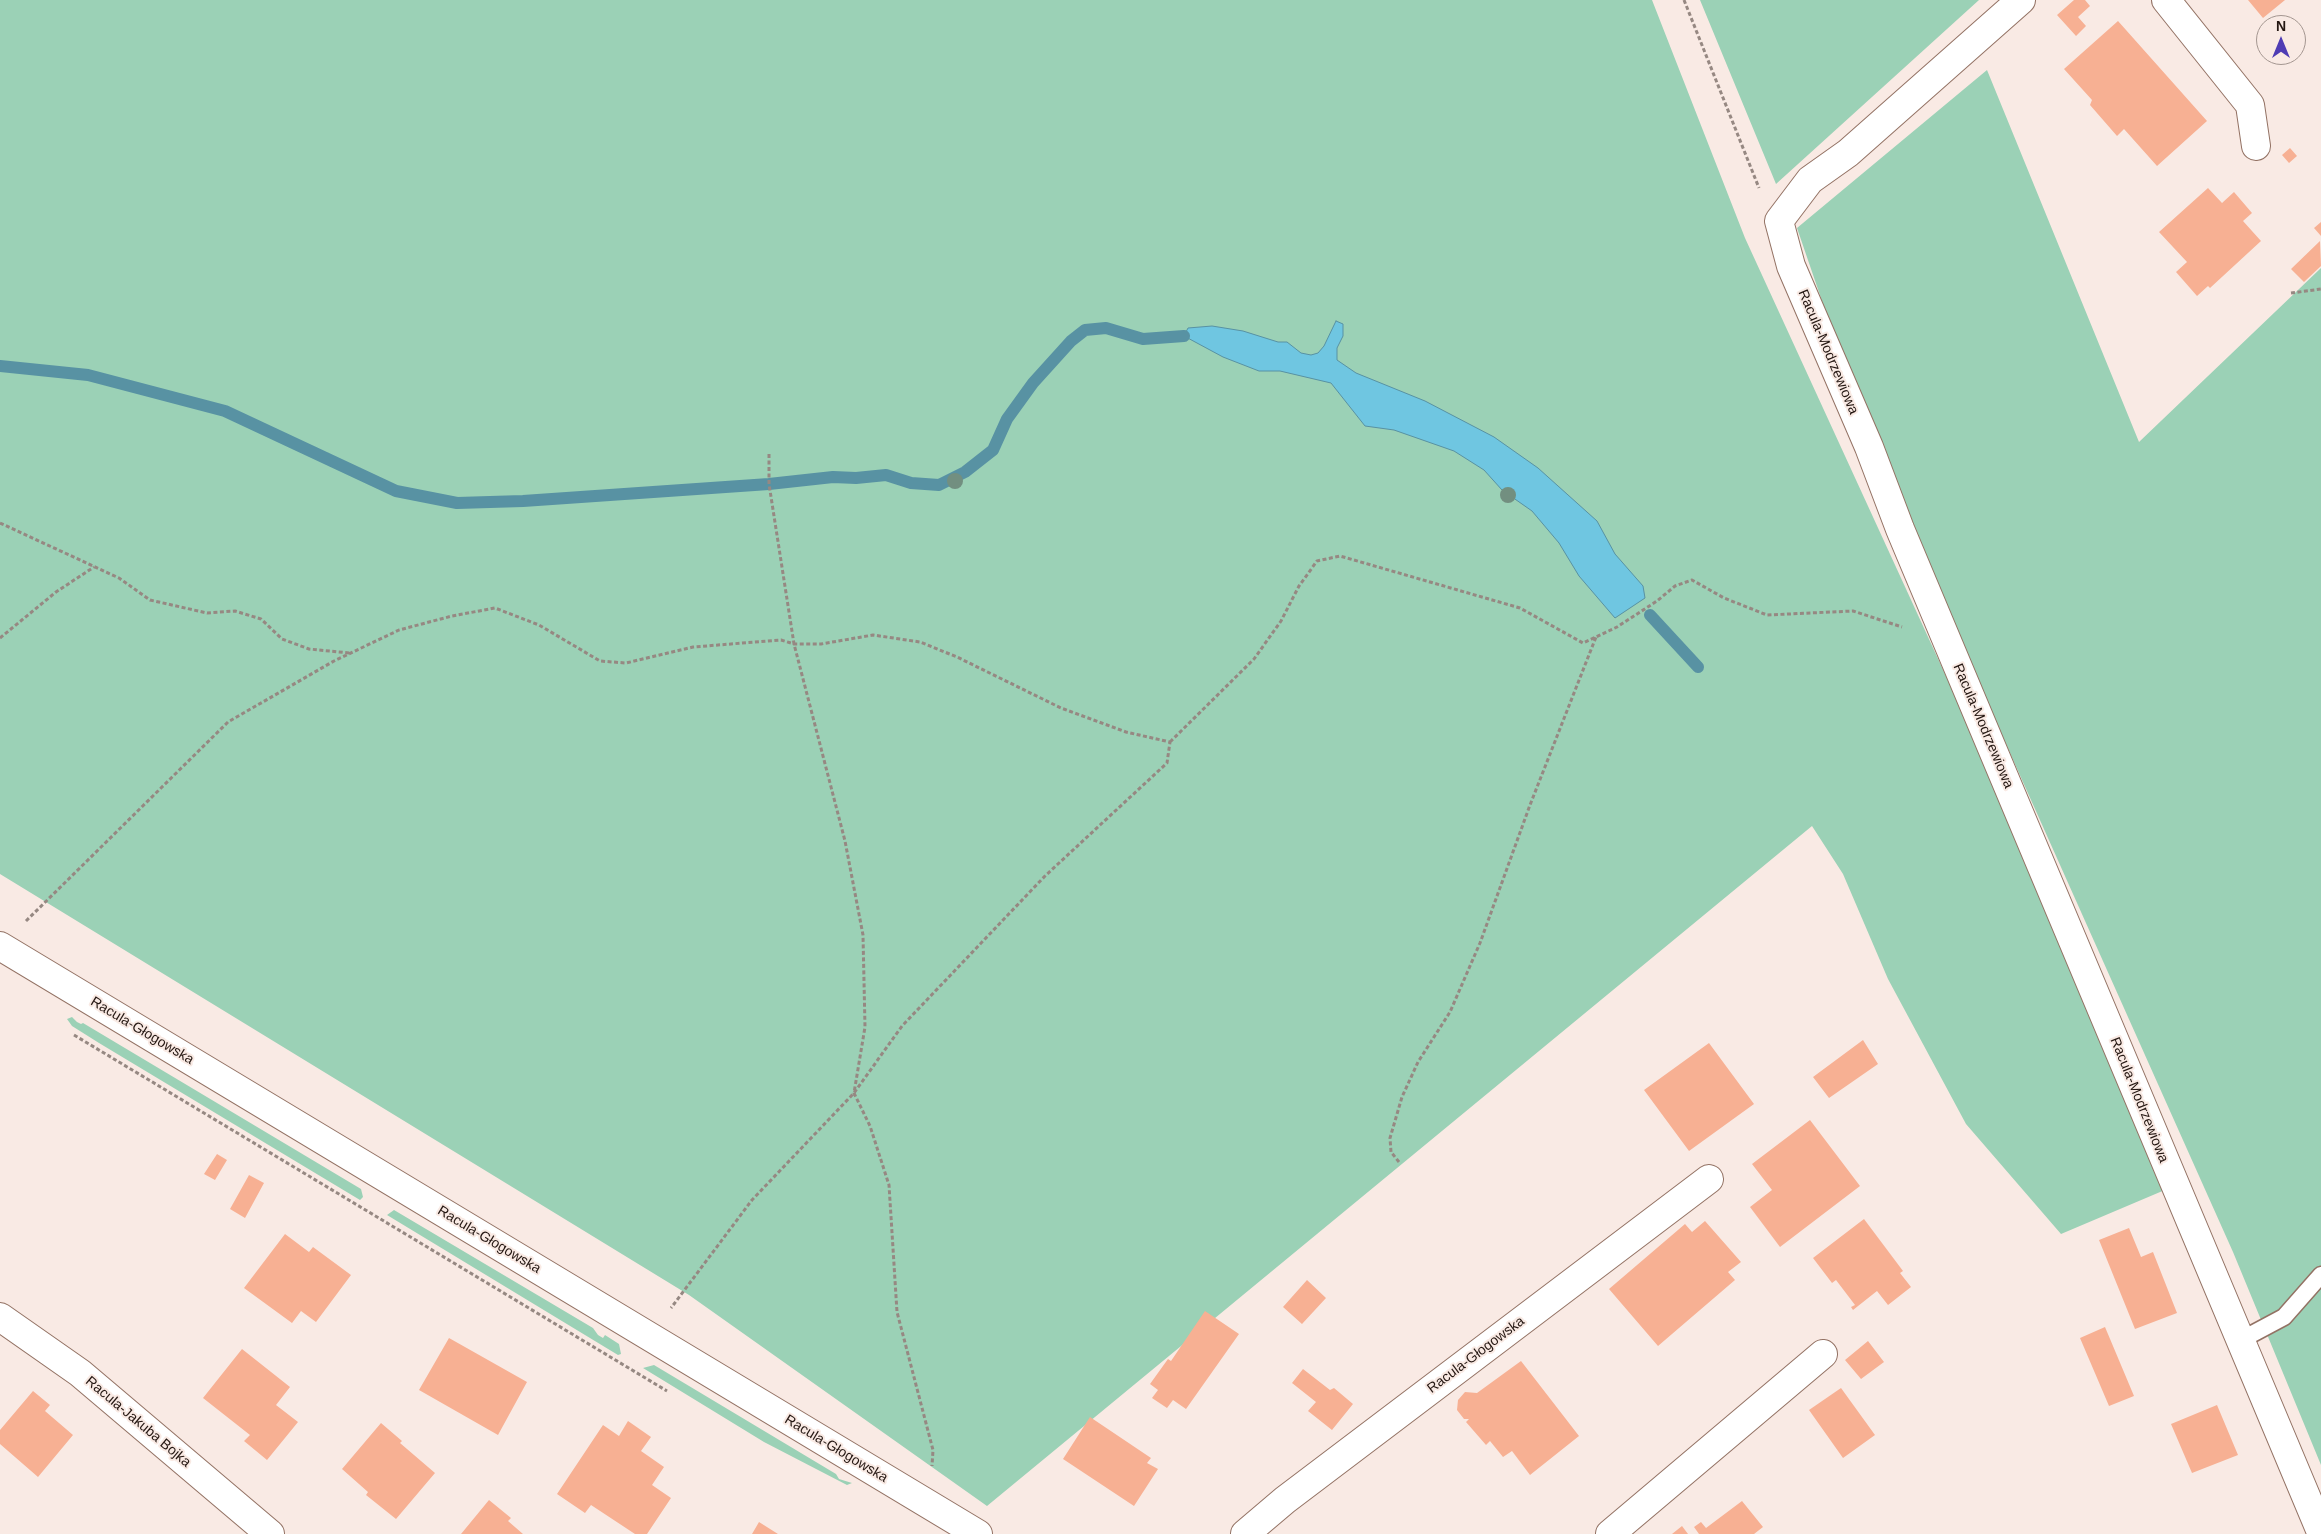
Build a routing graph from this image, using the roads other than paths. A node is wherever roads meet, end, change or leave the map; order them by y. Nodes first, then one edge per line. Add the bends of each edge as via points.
1 (2021, 0) edge
2 (2166, 0) edge
3 (2256, 146) dead end
4 (0, 946) edge
5 (1709, 1179) dead end
6 (2321, 1275) edge
7 (0, 1317) edge
8 (2239, 1341) junction
9 (1823, 1354) dead end
10 (2321, 1532) edge
11 (270, 1534) edge
12 (978, 1534) edge
13 (1245, 1534) edge
14 (1610, 1534) edge

1 - 8 street, Racula-Modrzewiowa via 1848,153 1810,180 1778,221 1791,266
2 - 3 street via 2250,105
4 - 12 street, Racula-Głogowska
5 - 13 street, Racula-Głogowska via 1292,1494
6 - 8 lane via 2284,1317
7 - 11 street, Racula-Jakuba Bojka via 80,1373
8 - 10 street, Racula-Modrzewiowa
9 - 14 street

